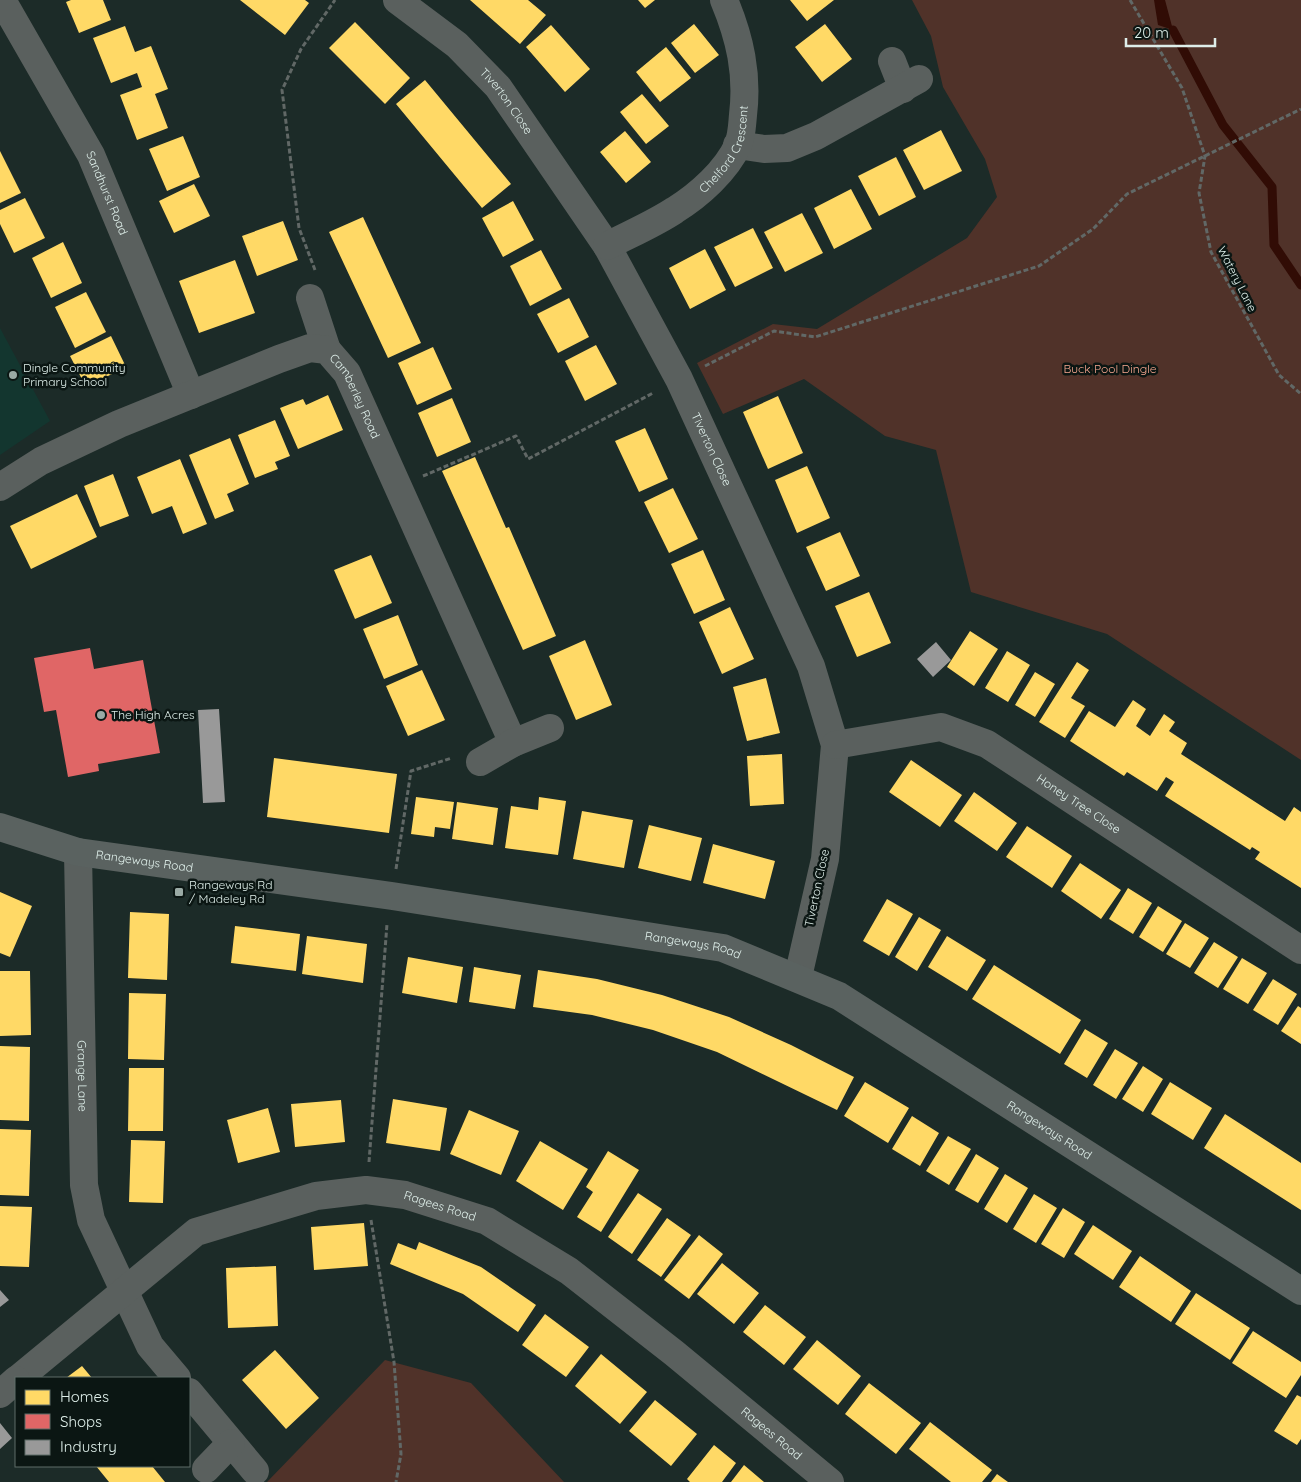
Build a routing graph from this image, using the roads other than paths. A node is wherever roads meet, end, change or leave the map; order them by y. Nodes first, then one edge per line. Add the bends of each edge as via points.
1 (2, 0) edge
2 (397, 0) edge
3 (724, 0) edge
4 (892, 61) dead end
5 (738, 145) junction
6 (607, 246) junction
7 (310, 298) road end
8 (327, 350) junction
9 (191, 396) junction
10 (0, 487) edge
11 (550, 728) dead end
12 (514, 744) junction
13 (835, 745) junction
14 (480, 762) dead end
15 (0, 827) edge
16 (78, 852) junction
17 (1301, 950) edge
18 (798, 977) junction
19 (124, 1291) junction
20 (1301, 1291) edge
21 (20, 1377) edge
22 (176, 1377) edge
23 (15, 1382) edge
24 (190, 1393) edge
25 (0, 1394) edge
26 (231, 1443) junction
27 (206, 1469) dead end
28 (255, 1471) dead end
29 (830, 1482) edge

1 - 9 street, Sandhurst Road via 91,155
2 - 6 street, Tiverton Close via 457,45 498,87
3 - 5 street, Chelford Crescent via 737,31 745,70 745,98
4 - 5 street via 911,84 788,148
5 - 6 street, Chelford Crescent via 722,171 676,210
6 - 13 street, Tiverton Close via 670,384 811,666
7 - 8 street
8 - 9 street, Camberley Road via 310,348
8 - 12 street, Camberley Road via 347,373
9 - 10 street, Camberley Road via 119,424 41,461
11 - 12 street
12 - 14 street
13 - 17 street, Honey Tree Close via 941,727 987,744
13 - 18 street, Tiverton Close via 825,859
15 - 16 street, Rangeways Road
16 - 18 street, Rangeways Road via 392,896 722,948
16 - 19 street, Grange Lane via 84,1185 92,1220
18 - 20 street, Rangeways Road via 840,996
19 - 21 street, Ragees Road
19 - 22 street, Grange Lane via 150,1346
19 - 29 street, Ragees Road via 196,1232 316,1196 366,1190 405,1195 487,1221 569,1271 674,1352
23 - 25 street, Ragees Road
24 - 26 street
26 - 27 street
26 - 28 street

